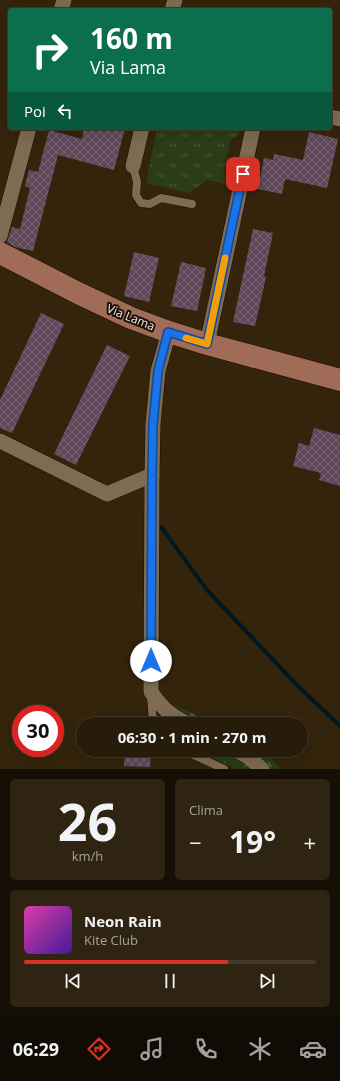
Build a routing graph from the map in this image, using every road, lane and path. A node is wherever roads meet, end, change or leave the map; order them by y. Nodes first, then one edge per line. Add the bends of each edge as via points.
1 (28, 130) edge
2 (142, 130) edge
3 (253, 130) edge
4 (133, 166) joint
5 (192, 204) dead end
6 (0, 236) edge
7 (0, 253) edge
8 (168, 332) junction
9 (207, 344) junction
10 (340, 380) edge
11 (0, 441) edge
12 (152, 475) junction
13 (151, 692) junction
14 (153, 717) edge
15 (175, 717) edge
16 (198, 757) edge
17 (248, 757) edge
18 (224, 769) edge
19 (262, 769) edge

1 - 6 street
2 - 4 street
3 - 9 street
4 - 5 lane via 137,182 136,196 141,203 150,204 161,198
7 - 8 main road, Via Lama via 109,308
8 - 9 main road, Via Lama
8 - 12 street via 158,371
9 - 10 main road, Via Lama
11 - 12 street via 107,494
12 - 13 street
13 - 14 lane
13 - 15 street via 161,706
16 - 18 lane
17 - 19 street

